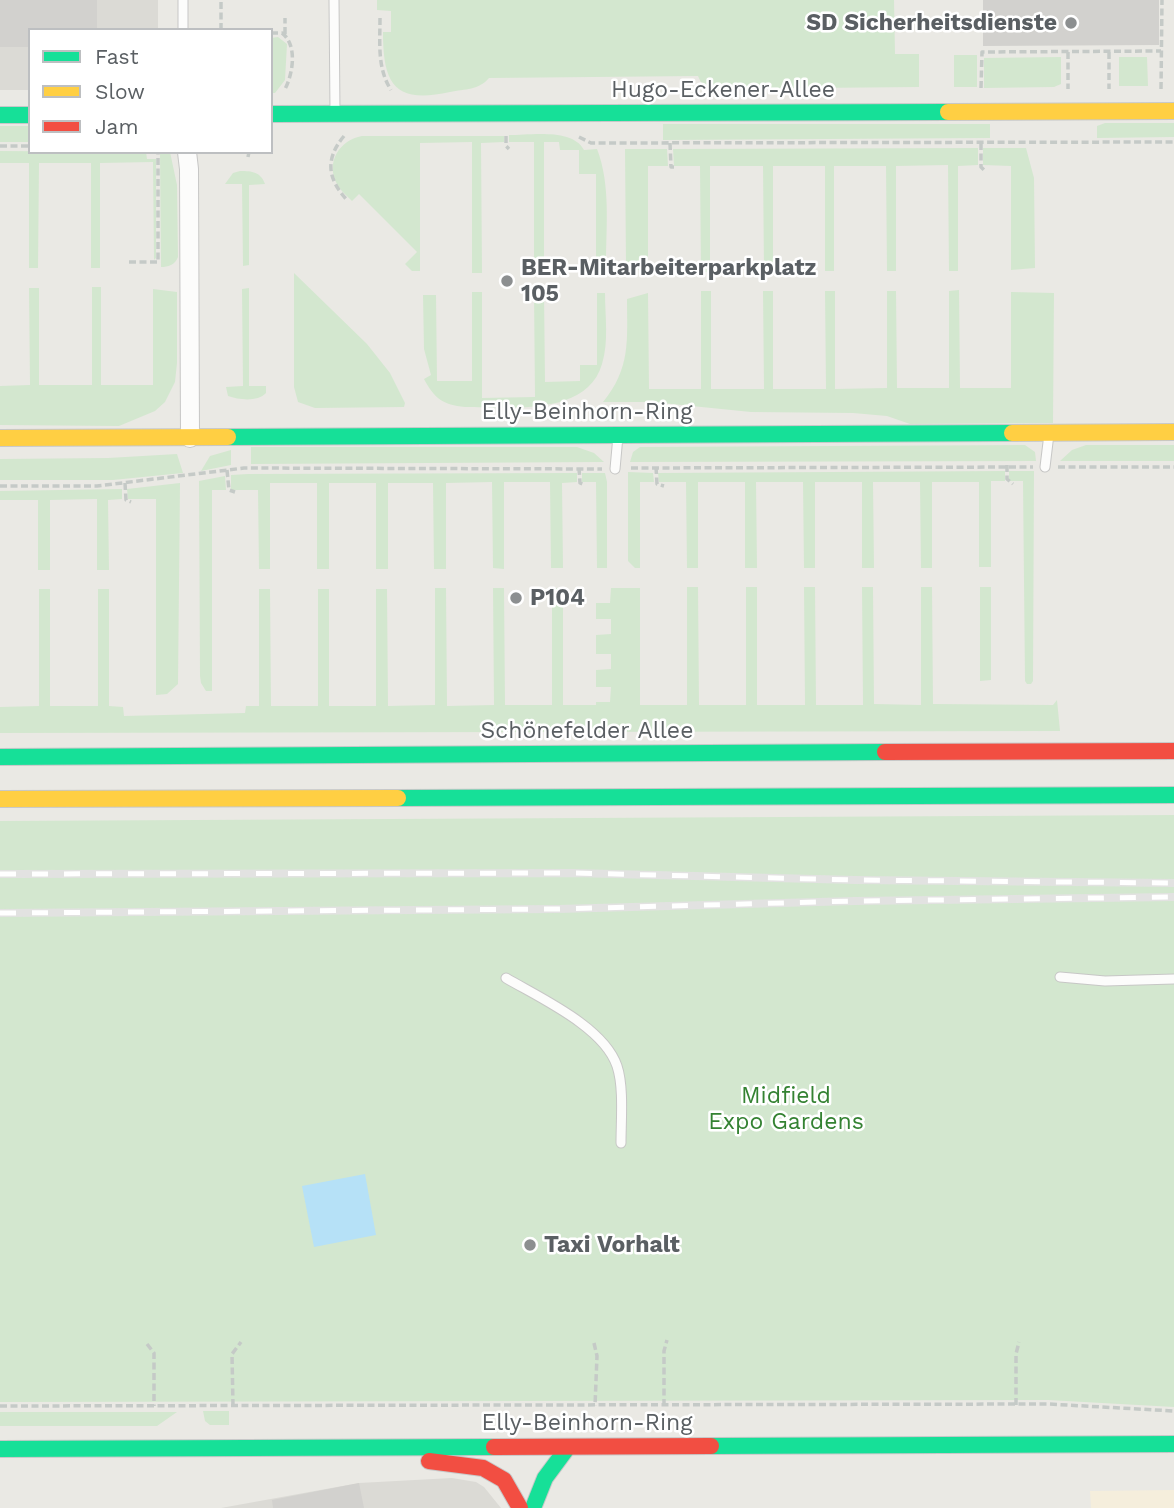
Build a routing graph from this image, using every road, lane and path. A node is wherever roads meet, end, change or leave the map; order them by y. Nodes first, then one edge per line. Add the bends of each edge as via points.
1 (183, 0) edge
2 (221, 0) edge
3 (334, 0) edge
4 (1162, 0) edge
5 (285, 18) dead end
6 (380, 18) dead end
7 (183, 28) edge
8 (221, 28) edge
9 (273, 33) edge
10 (285, 35) junction
11 (1109, 51) junction
12 (1161, 51) junction
13 (1068, 52) junction
14 (1068, 89) dead end
15 (1110, 89) dead end
16 (1161, 89) dead end
17 (284, 90) dead end
18 (391, 90) dead end
19 (981, 90) dead end
20 (1174, 111) edge
21 (273, 114) edge
22 (335, 114) junction
23 (28, 115) edge
24 (0, 116) edge
25 (506, 130) dead end
26 (335, 135) dead end
27 (579, 136) dead end
28 (1174, 142) edge
29 (670, 143) junction
30 (981, 143) junction
31 (0, 146) edge
32 (28, 146) edge
33 (509, 149) dead end
34 (158, 154) edge
35 (187, 154) edge
36 (674, 167) dead end
37 (985, 171) dead end
38 (348, 201) dead end
39 (129, 262) dead end
40 (1174, 432) edge
41 (1049, 433) junction
42 (618, 434) junction
43 (0, 438) edge
44 (190, 438) junction
45 (1007, 466) junction
46 (656, 467) junction
47 (1045, 467) junction
48 (1174, 467) edge
49 (579, 468) junction
50 (615, 469) junction
51 (227, 470) junction
52 (125, 484) junction
53 (1013, 484) dead end
54 (585, 485) dead end
55 (0, 486) edge
56 (664, 486) dead end
57 (235, 492) dead end
58 (131, 502) dead end
59 (1174, 751) edge
60 (0, 757) edge
61 (1174, 795) edge
62 (0, 799) edge
63 (1060, 977) dead end
64 (506, 978) dead end
65 (1174, 979) edge
66 (621, 1143) dead end
67 (667, 1340) dead end
68 (241, 1342) dead end
69 (1019, 1342) dead end
70 (594, 1343) dead end
71 (147, 1344) dead end
72 (1016, 1405) junction
73 (0, 1406) edge
74 (154, 1406) junction
75 (233, 1406) junction
76 (595, 1406) junction
77 (664, 1406) junction
78 (1174, 1411) edge
79 (1174, 1444) edge
80 (394, 1447) junction
81 (568, 1447) junction
82 (0, 1449) edge
83 (520, 1508) edge
84 (533, 1508) edge

1 - 7 lane
2 - 8 path
3 - 22 lane
4 - 12 path
5 - 10 path
6 - 18 path via 380,58
9 - 10 path
10 - 17 path via 292,52 290,80
11 - 12 path
11 - 13 path
11 - 15 path
12 - 16 path
13 - 14 path
13 - 19 path via 982,52
20 - 22 main road, Hugo-Eckener-Allee
21 - 22 main road, Hugo-Eckener-Allee
23 - 24 main road
25 - 33 path
26 - 38 path via 346,135 334,152 331,178
27 - 29 path via 591,143
28 - 30 path
29 - 30 path
29 - 36 path
30 - 37 path
31 - 32 path
34 - 39 path via 158,262
35 - 44 street
40 - 41 main road, Elly-Beinhorn-Ring
41 - 42 main road, Elly-Beinhorn-Ring
41 - 47 lane
42 - 44 main road, Elly-Beinhorn-Ring
42 - 50 lane
43 - 44 main road, Elly-Beinhorn-Ring
45 - 46 path
45 - 47 path
45 - 53 path via 1007,479
46 - 50 path
46 - 56 path via 657,484
47 - 48 path
49 - 50 path
49 - 51 path
49 - 54 path via 580,482
51 - 52 path
51 - 57 path via 229,490
52 - 55 path
52 - 58 path via 126,500
59 - 60 main road, Schönefelder Allee
61 - 62 main road
63 - 65 lane
64 - 66 lane via 589,1030 608,1050 617,1066
67 - 77 path
68 - 75 path via 232,1354
69 - 72 path
70 - 76 path
71 - 74 path via 153,1353
72 - 77 path
72 - 78 path
73 - 74 path
74 - 75 path
75 - 76 path
76 - 77 path
79 - 81 main road, Elly-Beinhorn-Ring
80 - 81 main road, Elly-Beinhorn-Ring
80 - 82 main road, Elly-Beinhorn-Ring
80 - 83 main road via 412,1460 483,1468 504,1480
81 - 84 main road via 545,1478

